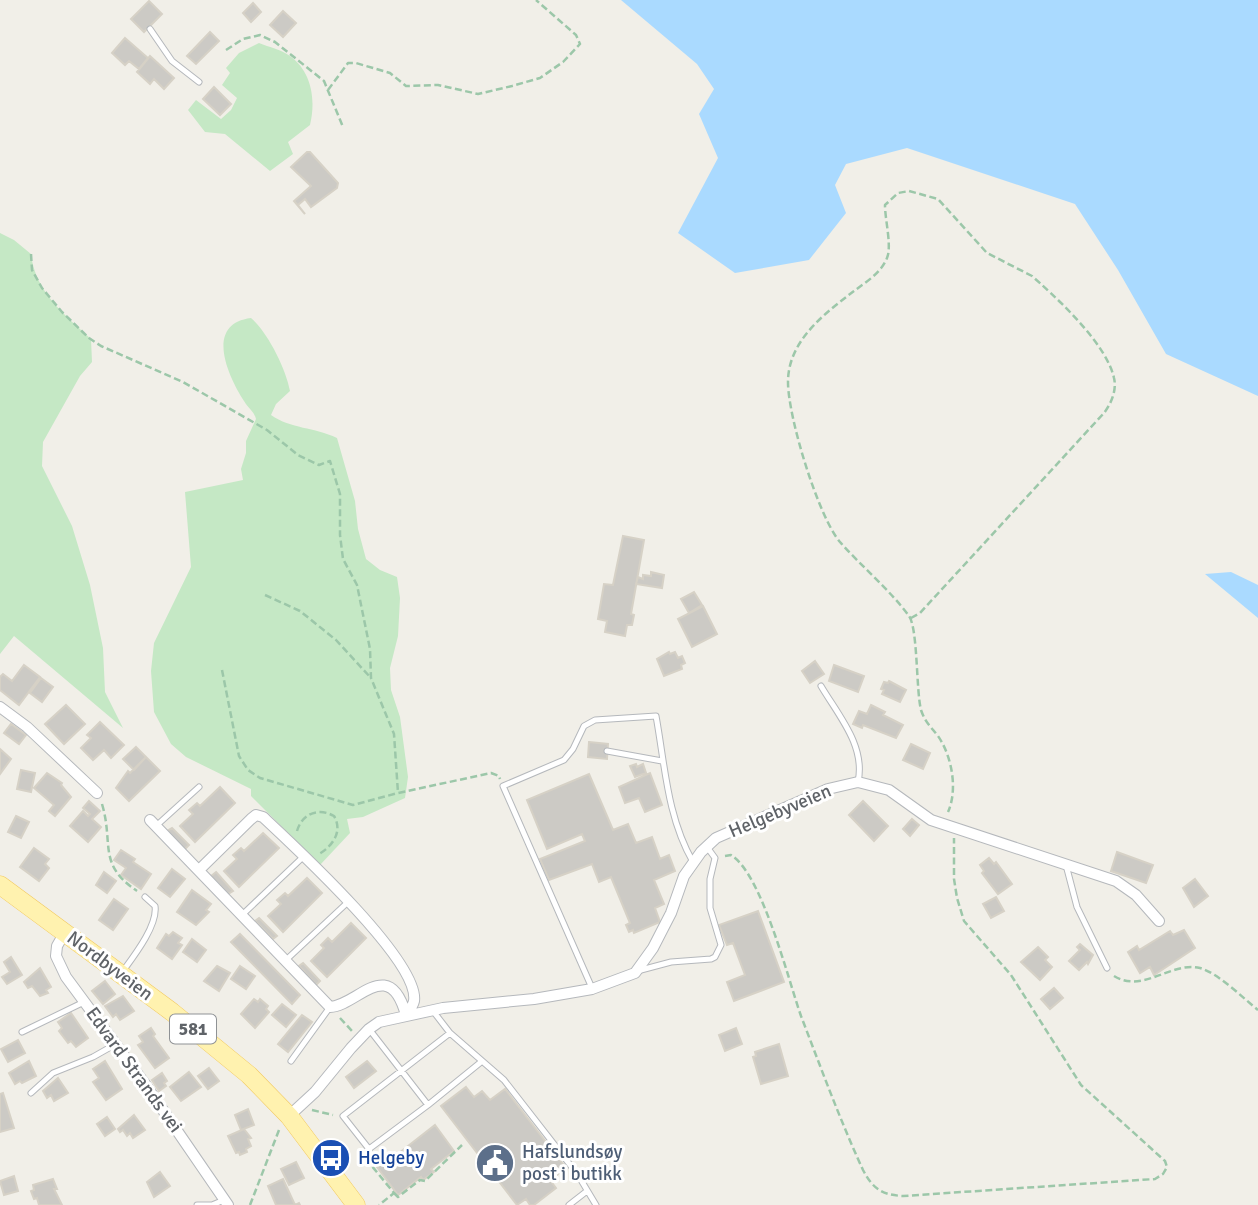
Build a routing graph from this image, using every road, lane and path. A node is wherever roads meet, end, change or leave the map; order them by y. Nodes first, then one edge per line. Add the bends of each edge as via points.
1 (536, 0) edge
2 (150, 29) dead end
3 (226, 50) dead end
4 (199, 82) dead end
5 (328, 89) junction
6 (343, 127) dead end
7 (31, 254) dead end
8 (265, 595) dead end
9 (911, 618) junction
10 (222, 670) dead end
11 (371, 678) junction
12 (821, 687) dead end
13 (0, 708) edge
14 (607, 751) dead end
15 (662, 761) junction
16 (858, 782) junction
17 (502, 786) junction
18 (199, 787) dead end
19 (97, 793) joint
20 (398, 793) junction
21 (153, 823) joint
22 (949, 825) junction
23 (706, 847) junction
24 (301, 851) junction
25 (715, 858) junction
26 (693, 862) junction
27 (1066, 865) junction
28 (199, 870) junction
29 (0, 886) edge
30 (145, 897) joint
31 (348, 902) junction
32 (242, 916) junction
33 (1159, 921) dead end
34 (65, 932) junction
35 (285, 961) junction
36 (1107, 968) joint
37 (635, 973) junction
38 (121, 974) junction
39 (592, 989) junction
40 (84, 1002) junction
41 (330, 1007) junction
42 (432, 1010) junction
43 (1258, 1010) edge
44 (406, 1015) junction
45 (369, 1029) junction
46 (352, 1031) dead end
47 (22, 1032) dead end
48 (450, 1033) junction
49 (116, 1044) junction
50 (291, 1061) dead end
51 (481, 1062) junction
52 (402, 1071) junction
53 (31, 1093) dead end
54 (428, 1105) junction
55 (293, 1113) junction
56 (343, 1116) junction
57 (462, 1145) dead end
58 (369, 1149) junction
59 (587, 1191) junction
60 (394, 1193) junction
61 (226, 1203) edge
62 (197, 1205) edge
63 (250, 1205) edge
64 (356, 1205) edge
65 (379, 1205) edge
66 (569, 1205) edge
67 (596, 1205) edge

1 - 5 path via 576,35 580,44 540,78 478,94 438,85 406,86 390,74 356,63 348,64
2 - 4 lane via 172,61
3 - 5 path via 243,38 260,35 300,60
5 - 6 path
7 - 11 path via 42,288 89,338 183,382 267,430 298,455 319,465 330,461 340,494 343,559 357,585
8 - 11 path via 300,611 336,640
9 - 9 path via 838,540 824,513 794,419 788,381 792,356 803,336 876,275 888,257 885,205 898,193 909,191 939,199 987,253 1041,284 1094,342 1115,379 1115,391 1104,413
9 - 22 path via 921,708 948,756 952,780
10 - 20 path via 239,756 248,770 260,778 353,805
11 - 20 path via 394,734
12 - 16 lane via 859,754
13 - 19 street via 27,727
14 - 15 lane
15 - 17 lane via 656,716 595,720 584,726 564,760
15 - 26 lane via 682,844
16 - 22 street, Helgebyveien via 889,790 931,820
16 - 23 street, Helgebyveien via 828,789 716,838
17 - 20 path via 499,776 491,773
17 - 39 lane
18 - 21 lane
19 - 30 path via 107,821 113,869
21 - 28 street
22 - 25 path via 964,921 1011,975 1082,1085 1165,1161 1166,1172 1155,1179 903,1196 879,1191 863,1170 828,1086 757,892 736,858
22 - 27 street, Helgebyveien
23 - 25 lane
23 - 26 street, Helgebyveien
24 - 24 path via 316,854 327,849 337,834 334,816 316,812 302,820 296,831
24 - 28 street via 256,815
24 - 31 street
24 - 32 lane
25 - 37 lane via 710,908 720,949 711,959 671,962
26 - 37 street, Helgebyveien via 653,948
27 - 33 street, Helgebyveien via 1116,881
27 - 36 lane via 1082,920
28 - 32 street
29 - 34 main road, Nordbyveien / 581
30 - 38 lane via 155,906 155,916
31 - 35 lane
31 - 44 street via 402,965 414,995
32 - 35 street
34 - 38 main road, Nordbyveien / 581
34 - 40 street, Edvard Strands vei via 56,957
35 - 41 street
36 - 43 path via 1128,981 1200,968
37 - 39 street
38 - 55 main road, Nordbyveien / 581
39 - 42 street
40 - 47 lane
40 - 49 street, Edvard Strands vei
41 - 44 street via 383,986 398,995
41 - 46 path
41 - 50 lane
42 - 44 street
42 - 48 lane
44 - 45 street
45 - 52 lane
45 - 55 street
48 - 51 lane
48 - 52 lane
49 - 53 lane via 53,1073
49 - 61 street, Edvard Strands vei
51 - 54 lane
51 - 59 lane via 504,1080
52 - 54 lane
52 - 56 lane
54 - 58 lane
55 - 56 path via 313,1110
55 - 63 path via 277,1133
55 - 64 main road, Nordbyveien / 581
56 - 58 lane
57 - 60 path via 435,1174 398,1197
58 - 60 path via 371,1165
59 - 66 lane
59 - 67 lane
60 - 65 path
61 - 62 lane

